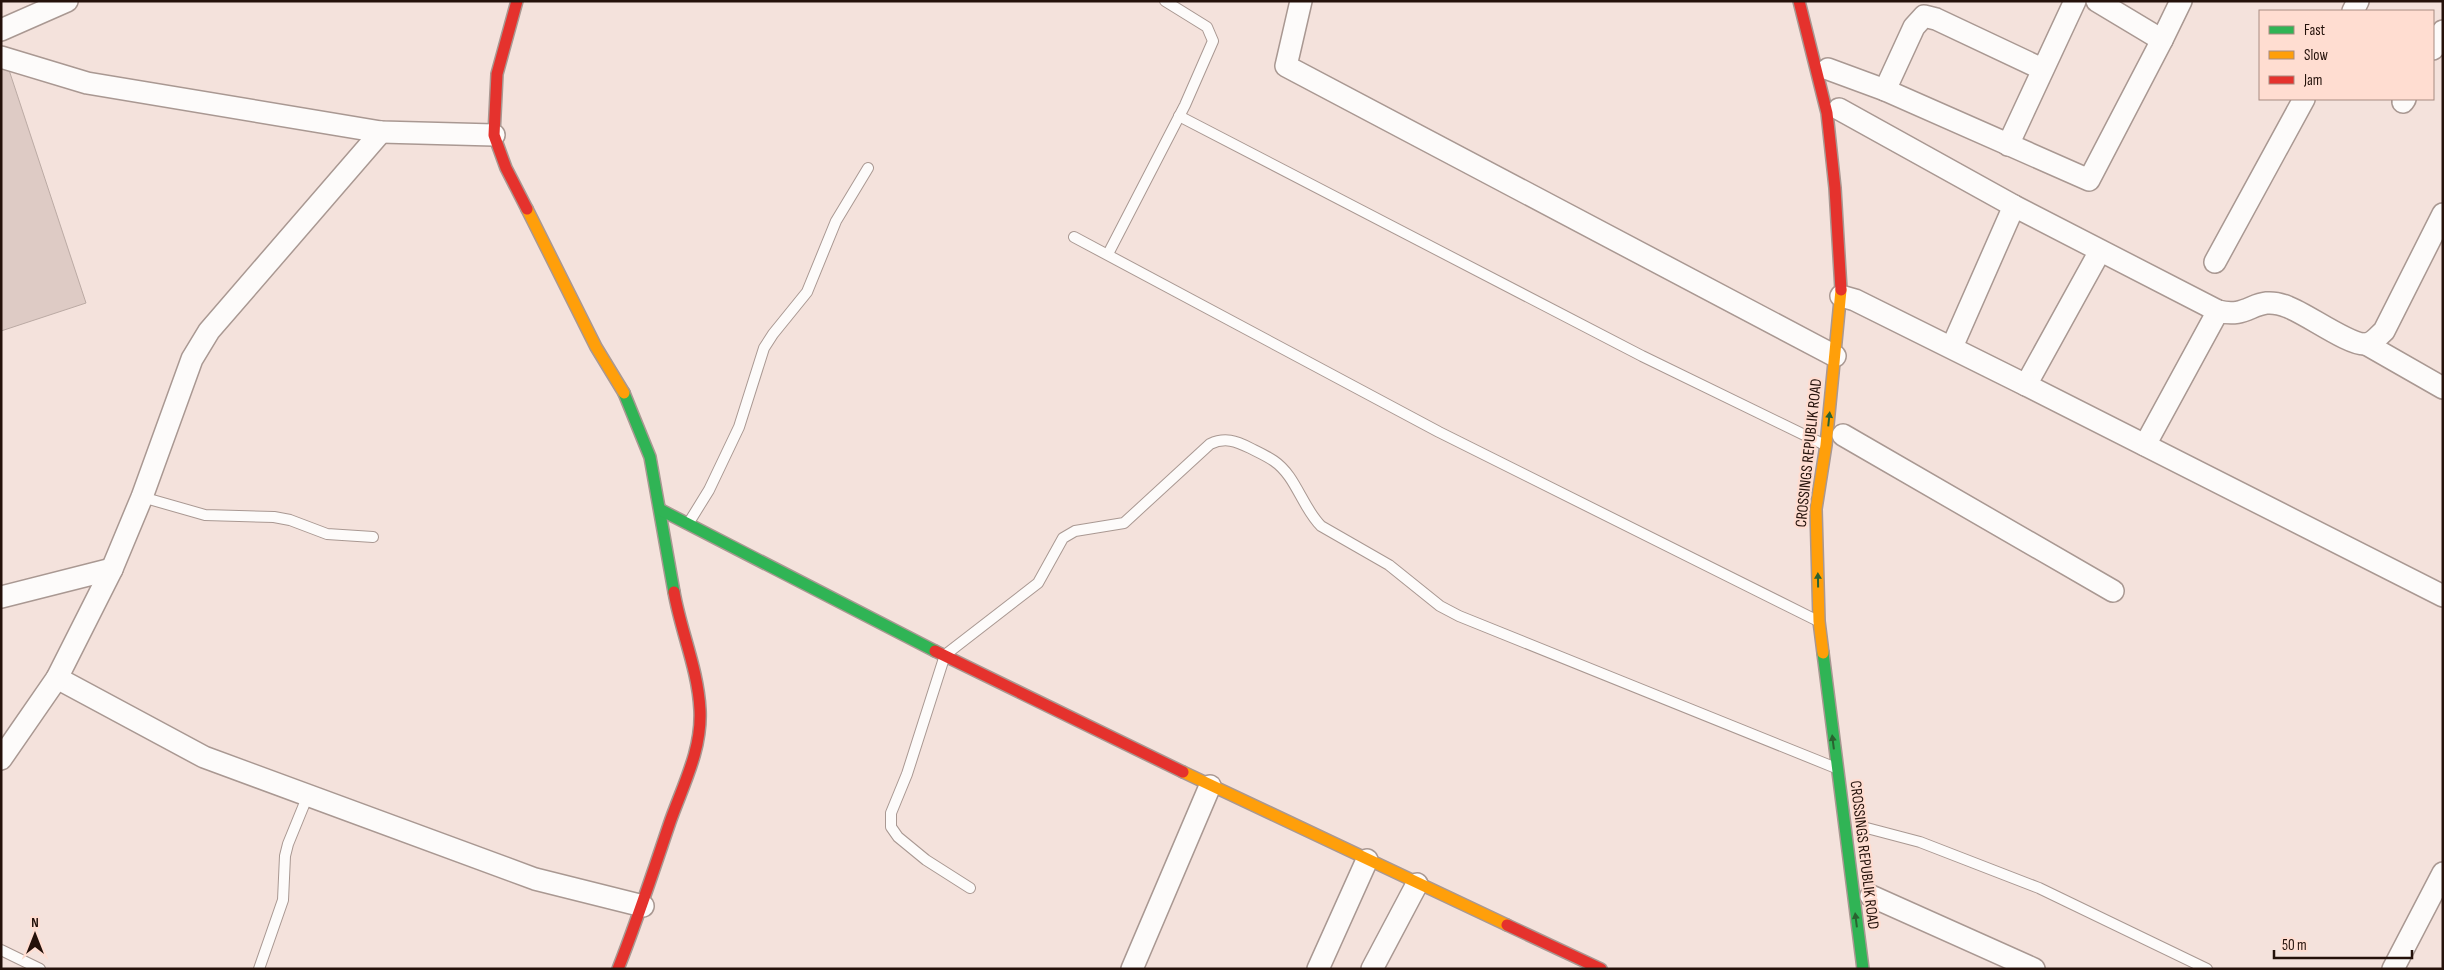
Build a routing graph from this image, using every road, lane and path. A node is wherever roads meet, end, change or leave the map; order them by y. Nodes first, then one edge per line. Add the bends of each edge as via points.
1 (67, 1) edge
2 (517, 1) edge
3 (1165, 1) edge
4 (1301, 1) edge
5 (1799, 1) edge
6 (2075, 1) edge
7 (2097, 1) edge
8 (2181, 1) edge
9 (1927, 8) edge
10 (1, 30) edge
11 (2443, 31) edge
12 (2162, 40) junction
13 (2434, 47) edge
14 (1, 57) edge
15 (2042, 69) junction
16 (1829, 71) dead end
17 (1885, 90) junction
18 (2303, 100) edge
19 (1839, 110) dead end
20 (1179, 116) junction
21 (381, 132) junction
22 (494, 135) junction
23 (2008, 145) junction
24 (868, 168) dead end
25 (2014, 206) junction
26 (2443, 214) edge
27 (1074, 237) dead end
28 (2100, 250) junction
29 (1108, 254) junction
30 (2215, 262) dead end
31 (1851, 299) junction
32 (2218, 311) junction
33 (2366, 344) junction
34 (1952, 347) junction
35 (1835, 356) junction
36 (2026, 384) junction
37 (2443, 388) edge
38 (1838, 439) junction
39 (2145, 445) junction
40 (142, 497) junction
41 (661, 510) junction
42 (687, 524) junction
43 (373, 538) dead end
44 (112, 569) junction
45 (2113, 591) dead end
46 (2443, 596) edge
47 (1, 597) edge
48 (1819, 621) junction
49 (945, 655) junction
50 (57, 678) junction
51 (1, 759) edge
52 (1837, 768) junction
53 (1210, 786) junction
54 (308, 795) junction
55 (1863, 827) dead end
56 (1367, 860) junction
57 (2443, 873) edge
58 (1417, 884) junction
59 (970, 888) dead end
60 (1871, 899) dead end
61 (643, 906) junction
62 (1, 950) edge
63 (40, 969) edge
64 (259, 969) edge
65 (618, 969) edge
66 (1132, 969) edge
67 (1318, 969) edge
68 (1372, 969) edge
69 (1601, 969) edge
70 (1863, 969) edge
71 (2034, 969) edge
72 (2207, 969) edge
73 (2393, 969) edge

1 - 10 street
2 - 22 street via 497,74
3 - 20 lane via 1207,27 1213,40
4 - 35 street via 1286,66
5 - 31 street, CROSSINGS REPUBLIK ROAD via 1827,114
6 - 15 street
7 - 12 street
8 - 12 street
9 - 15 street via 1936,18
9 - 17 street via 1914,27
11 - 13 street
12 - 23 street via 2089,180
14 - 21 street via 87,83
15 - 23 street
16 - 17 street
17 - 23 street
18 - 30 street
19 - 25 street
20 - 29 lane
20 - 38 lane via 1642,356
21 - 22 street
21 - 40 street via 209,331 192,359
22 - 41 street via 506,168 592,338 628,400 650,457
24 - 42 lane via 836,221 807,292 764,348 739,427 709,490
25 - 28 street
25 - 34 street
26 - 33 street via 2384,331 2375,341
27 - 29 lane
28 - 32 street
28 - 36 street
29 - 48 lane via 1439,432
31 - 34 street
31 - 35 street, CROSSINGS REPUBLIK ROAD
32 - 33 street via 2241,313 2265,302 2274,302 2318,321 2340,335
32 - 39 street
33 - 37 street
34 - 36 street
38 -> 35 street, CROSSINGS REPUBLIK ROAD
36 - 39 street
38 - 45 street
48 -> 38 street, CROSSINGS REPUBLIK ROAD via 1816,509
39 - 46 street
40 - 43 lane via 205,515 274,517 327,534
40 - 44 street
41 - 42 street
41 - 61 street via 675,600 696,677 699,737
42 - 49 street
44 - 47 street
44 - 50 street
52 -> 48 street, CROSSINGS REPUBLIK ROAD
49 - 52 lane via 1038,583 1063,538 1075,531 1124,523 1210,444 1232,440 1274,460 1321,526 1389,565 1440,606 1602,675
49 - 53 street
49 - 59 lane via 907,774 891,813 891,826 898,837 926,860
50 - 51 street
50 - 54 street via 204,757
70 -> 52 street, CROSSINGS REPUBLIK ROAD
53 - 56 street
53 - 66 street
54 - 61 street via 535,879
54 - 64 lane via 288,844 283,900
55 - 72 lane via 1920,842 2022,881
56 - 58 street
56 - 67 street
57 - 73 street
58 - 68 street
58 - 69 street
60 - 71 street
61 - 65 street
62 - 63 lane

